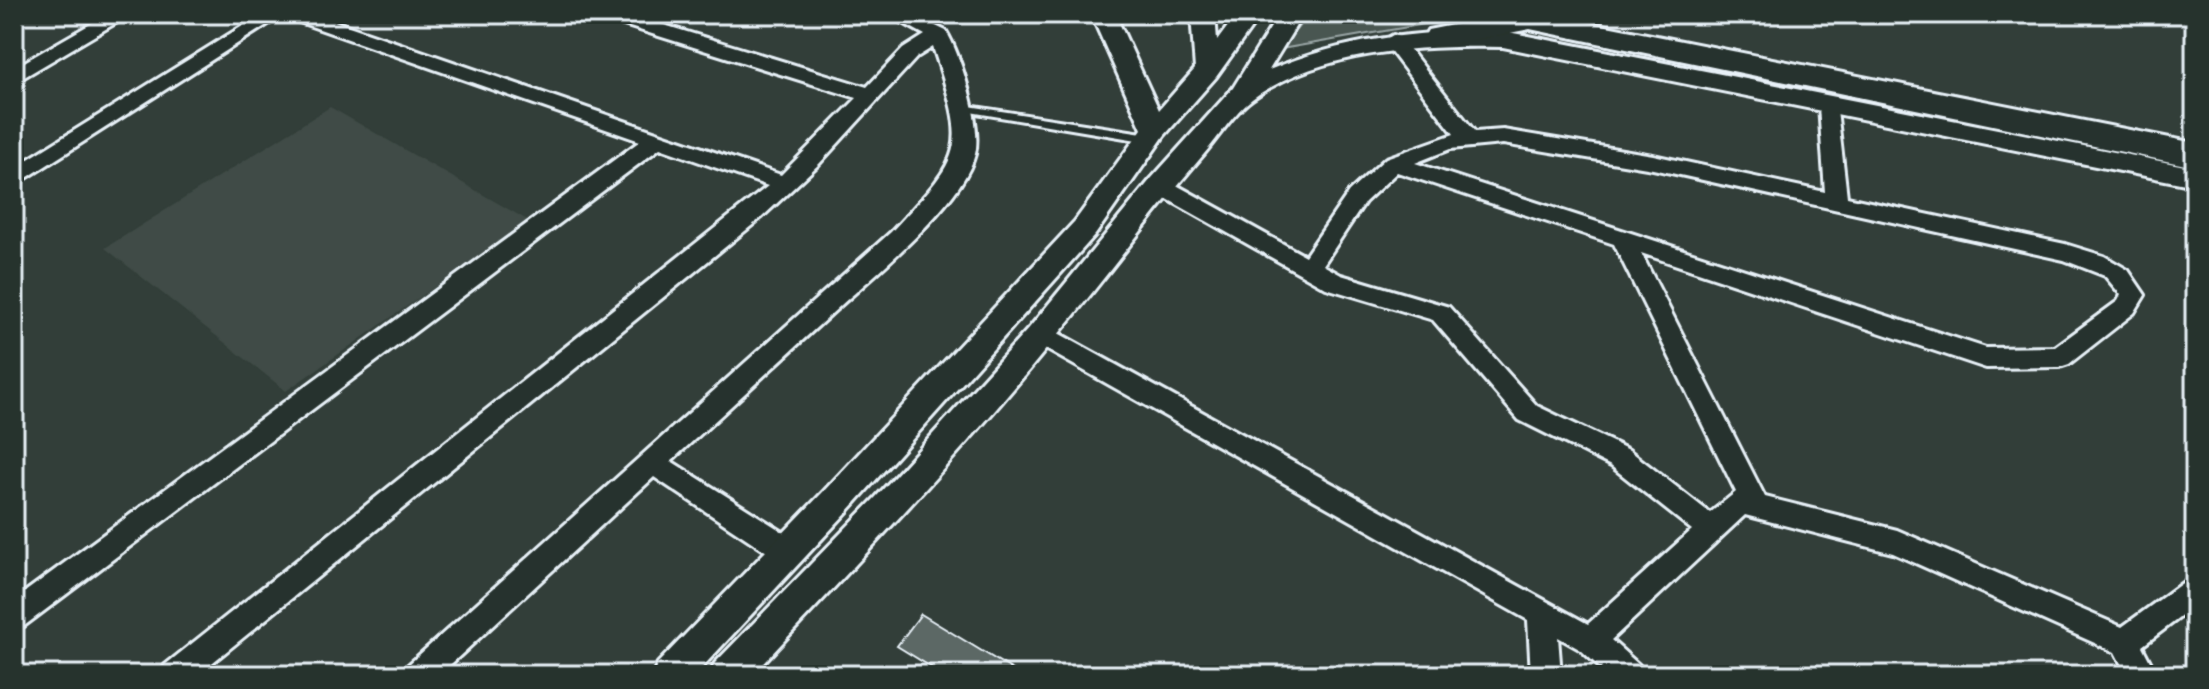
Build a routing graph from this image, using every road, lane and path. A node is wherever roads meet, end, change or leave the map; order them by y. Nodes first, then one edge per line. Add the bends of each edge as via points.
1 (122, 14) edge
2 (275, 14) edge
3 (295, 14) edge
4 (608, 14) edge
5 (896, 14) edge
6 (1103, 14) edge
7 (1203, 14) edge
8 (1249, 14) edge
9 (1291, 14) edge
10 (1500, 14) edge
11 (1613, 14) edge
12 (1531, 20) junction
13 (939, 35) junction
14 (1439, 37) junction
15 (1393, 41) junction
16 (1207, 71) junction
17 (14, 77) edge
18 (1242, 94) junction
19 (871, 95) junction
20 (1829, 106) junction
21 (962, 108) junction
22 (2195, 131) edge
23 (1152, 134) junction
24 (658, 139) junction
25 (1470, 140) junction
26 (2195, 155) edge
27 (1393, 163) junction
28 (2195, 177) edge
29 (14, 178) edge
30 (785, 184) junction
31 (1161, 186) junction
32 (1837, 202) junction
33 (1621, 236) junction
34 (1309, 268) junction
35 (1001, 321) junction
36 (1038, 340) junction
37 (652, 462) junction
38 (1757, 507) junction
39 (1711, 529) junction
40 (789, 551) junction
41 (2195, 590) edge
42 (1542, 613) junction
43 (14, 617) edge
44 (1591, 640) junction
45 (2125, 642) junction
46 (175, 675) edge
47 (418, 675) edge
48 (671, 675) edge
49 (728, 675) edge
50 (1546, 675) edge
51 (1629, 675) edge
52 (2142, 675) edge

1 - 17 street
2 - 29 street
3 - 24 street
4 - 19 street
5 - 13 street
6 - 23 street
7 - 16 street
8 - 16 street
9 - 18 street
10 - 12 highway
11 - 22 highway
12 - 14 highway
12 - 26 highway
13 - 19 street via 910,53
13 - 21 street
14 - 15 street
14 - 20 street via 1503,39
15 - 18 street via 1309,60
15 - 25 street
16 - 23 street
18 - 31 street
19 - 30 street
20 - 28 street
20 - 32 street
21 - 23 lane
21 - 37 street via 964,154 947,183 899,238
23 - 35 street via 1085,228
24 - 30 street
24 - 43 street
25 - 27 street via 1447,142
25 - 32 street via 1503,137 1653,162
27 - 33 street
27 - 34 street via 1357,197
30 - 46 street
31 - 34 street
31 - 36 street
32 - 33 street via 2108,266 2125,278 2133,295 2126,307 2060,357 1986,358
33 - 38 street
34 - 39 street via 1334,282 1441,313 1528,413 1620,458
35 - 36 street
35 - 40 street
36 - 42 street
36 - 49 street
37 - 40 street
37 - 47 street
38 - 39 street via 1740,502
38 - 45 street via 1897,542
39 - 44 street
40 - 48 street
41 - 45 street
42 - 44 street
42 - 50 street
44 - 51 street
45 - 52 street

